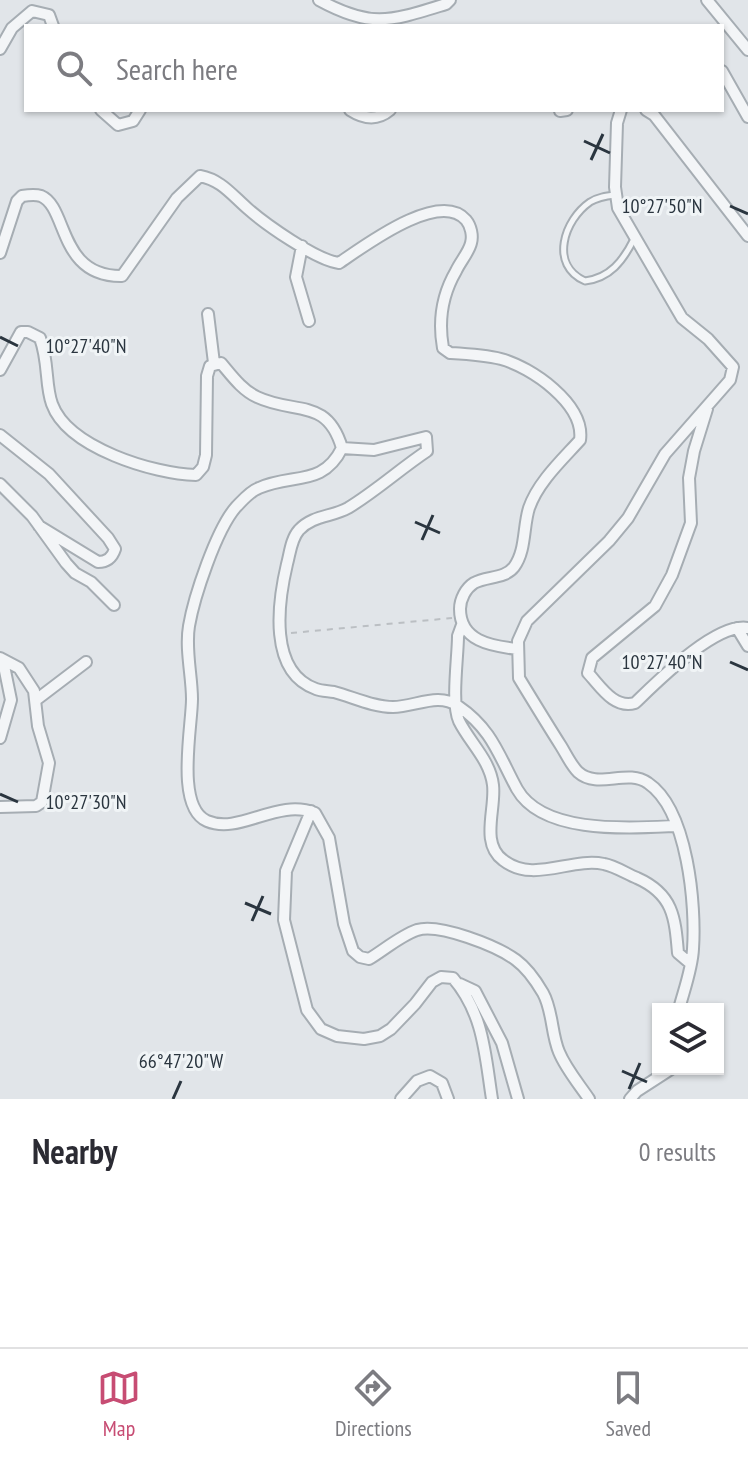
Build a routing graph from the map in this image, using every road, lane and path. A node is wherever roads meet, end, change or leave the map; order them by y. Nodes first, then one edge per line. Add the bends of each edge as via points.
1 (319, 0) edge
2 (450, 0) edge
3 (700, 0) edge
4 (710, 4) edge
5 (52, 24) edge
6 (0, 49) edge
7 (748, 50) edge
8 (724, 75) edge
9 (103, 112) edge
10 (139, 112) edge
11 (355, 112) edge
12 (388, 112) edge
13 (620, 112) edge
14 (649, 112) edge
15 (748, 117) edge
16 (616, 195) junction
17 (748, 236) edge
18 (635, 238) junction
19 (302, 246) junction
20 (0, 253) edge
21 (208, 314) dead end
22 (309, 321) dead end
23 (214, 363) junction
24 (0, 370) edge
25 (707, 407) junction
26 (0, 435) edge
27 (342, 448) junction
28 (0, 484) edge
29 (39, 526) junction
30 (114, 605) dead end
31 (461, 621) junction
32 (742, 628) edge
33 (278, 634) junction
34 (748, 646) edge
35 (517, 649) junction
36 (2, 660) edge
37 (86, 662) dead end
38 (36, 700) junction
39 (456, 705) junction
40 (0, 738) edge
41 (0, 807) edge
42 (311, 811) junction
43 (676, 826) junction
44 (691, 964) junction
45 (458, 983) junction
46 (681, 1003) edge
47 (662, 1075) edge
48 (401, 1099) edge
49 (448, 1099) edge
50 (492, 1099) edge
51 (518, 1099) edge
52 (589, 1099) edge
53 (630, 1099) edge

1 - 2 street via 358,18 391,20
3 - 4 street
4 - 7 street
5 - 6 street via 49,15 32,11 12,28
8 - 15 street
9 - 10 street via 118,125 133,121
11 - 12 street via 381,118
13 - 16 street
14 - 17 street
16 - 18 street
16 - 18 lane via 587,204 574,221 564,241 567,270 585,281 597,279 620,264
18 - 25 street via 682,318 733,367 730,380
19 - 20 street via 232,192 200,176 177,198 122,276 101,273 72,252 43,197 22,196 17,201
19 - 22 street via 296,277
19 - 31 street via 339,263 394,226 437,212 461,215 471,229 471,243 445,290 443,348 503,360 536,374 577,419 580,440 537,490 513,568 465,592
21 - 23 street
23 - 24 street via 207,376 206,455 196,475 117,456 80,438 52,404 40,338 21,332
23 - 27 street via 221,363 243,389 260,398 311,410 336,428
25 - 32 street via 689,478 691,523 672,575 655,606 592,658 588,673 626,706 712,639
25 - 35 street via 665,454 609,541 527,621
26 - 29 street via 49,474 108,538 113,556 98,562
27 - 33 street via 374,450 426,437 427,451 346,510 315,518 299,530 282,585
27 - 42 street via 323,473 255,489 234,509 201,584 187,633 192,702 187,774 193,807 209,821 222,823 282,809
28 - 29 street
29 - 30 street via 75,573
31 - 33 path
31 - 35 street via 477,640
31 - 39 street
32 - 34 street
33 - 39 street via 295,675 314,689 391,707 431,700
35 - 43 street via 519,678 576,771 596,780 635,777 648,783 663,797
36 - 38 street via 19,668
36 - 40 street via 11,700
37 - 38 street
38 - 41 street via 49,763 45,796 36,806
39 - 43 street via 489,735 518,791 542,812 566,823
39 - 44 street via 458,719 494,787 492,849 515,867 605,864 654,886 675,923 678,953
42 - 45 street via 286,871 284,920 307,1010 321,1029 337,1036 380,1036 432,982 441,977
42 - 52 street via 329,838 353,951 369,959 429,928 516,960 543,994 558,1051
43 - 44 street via 690,881
44 - 46 street
45 - 50 street via 478,1015
45 - 51 street via 475,991 495,1030
47 - 53 street
48 - 49 street via 417,1081 430,1076 442,1083

